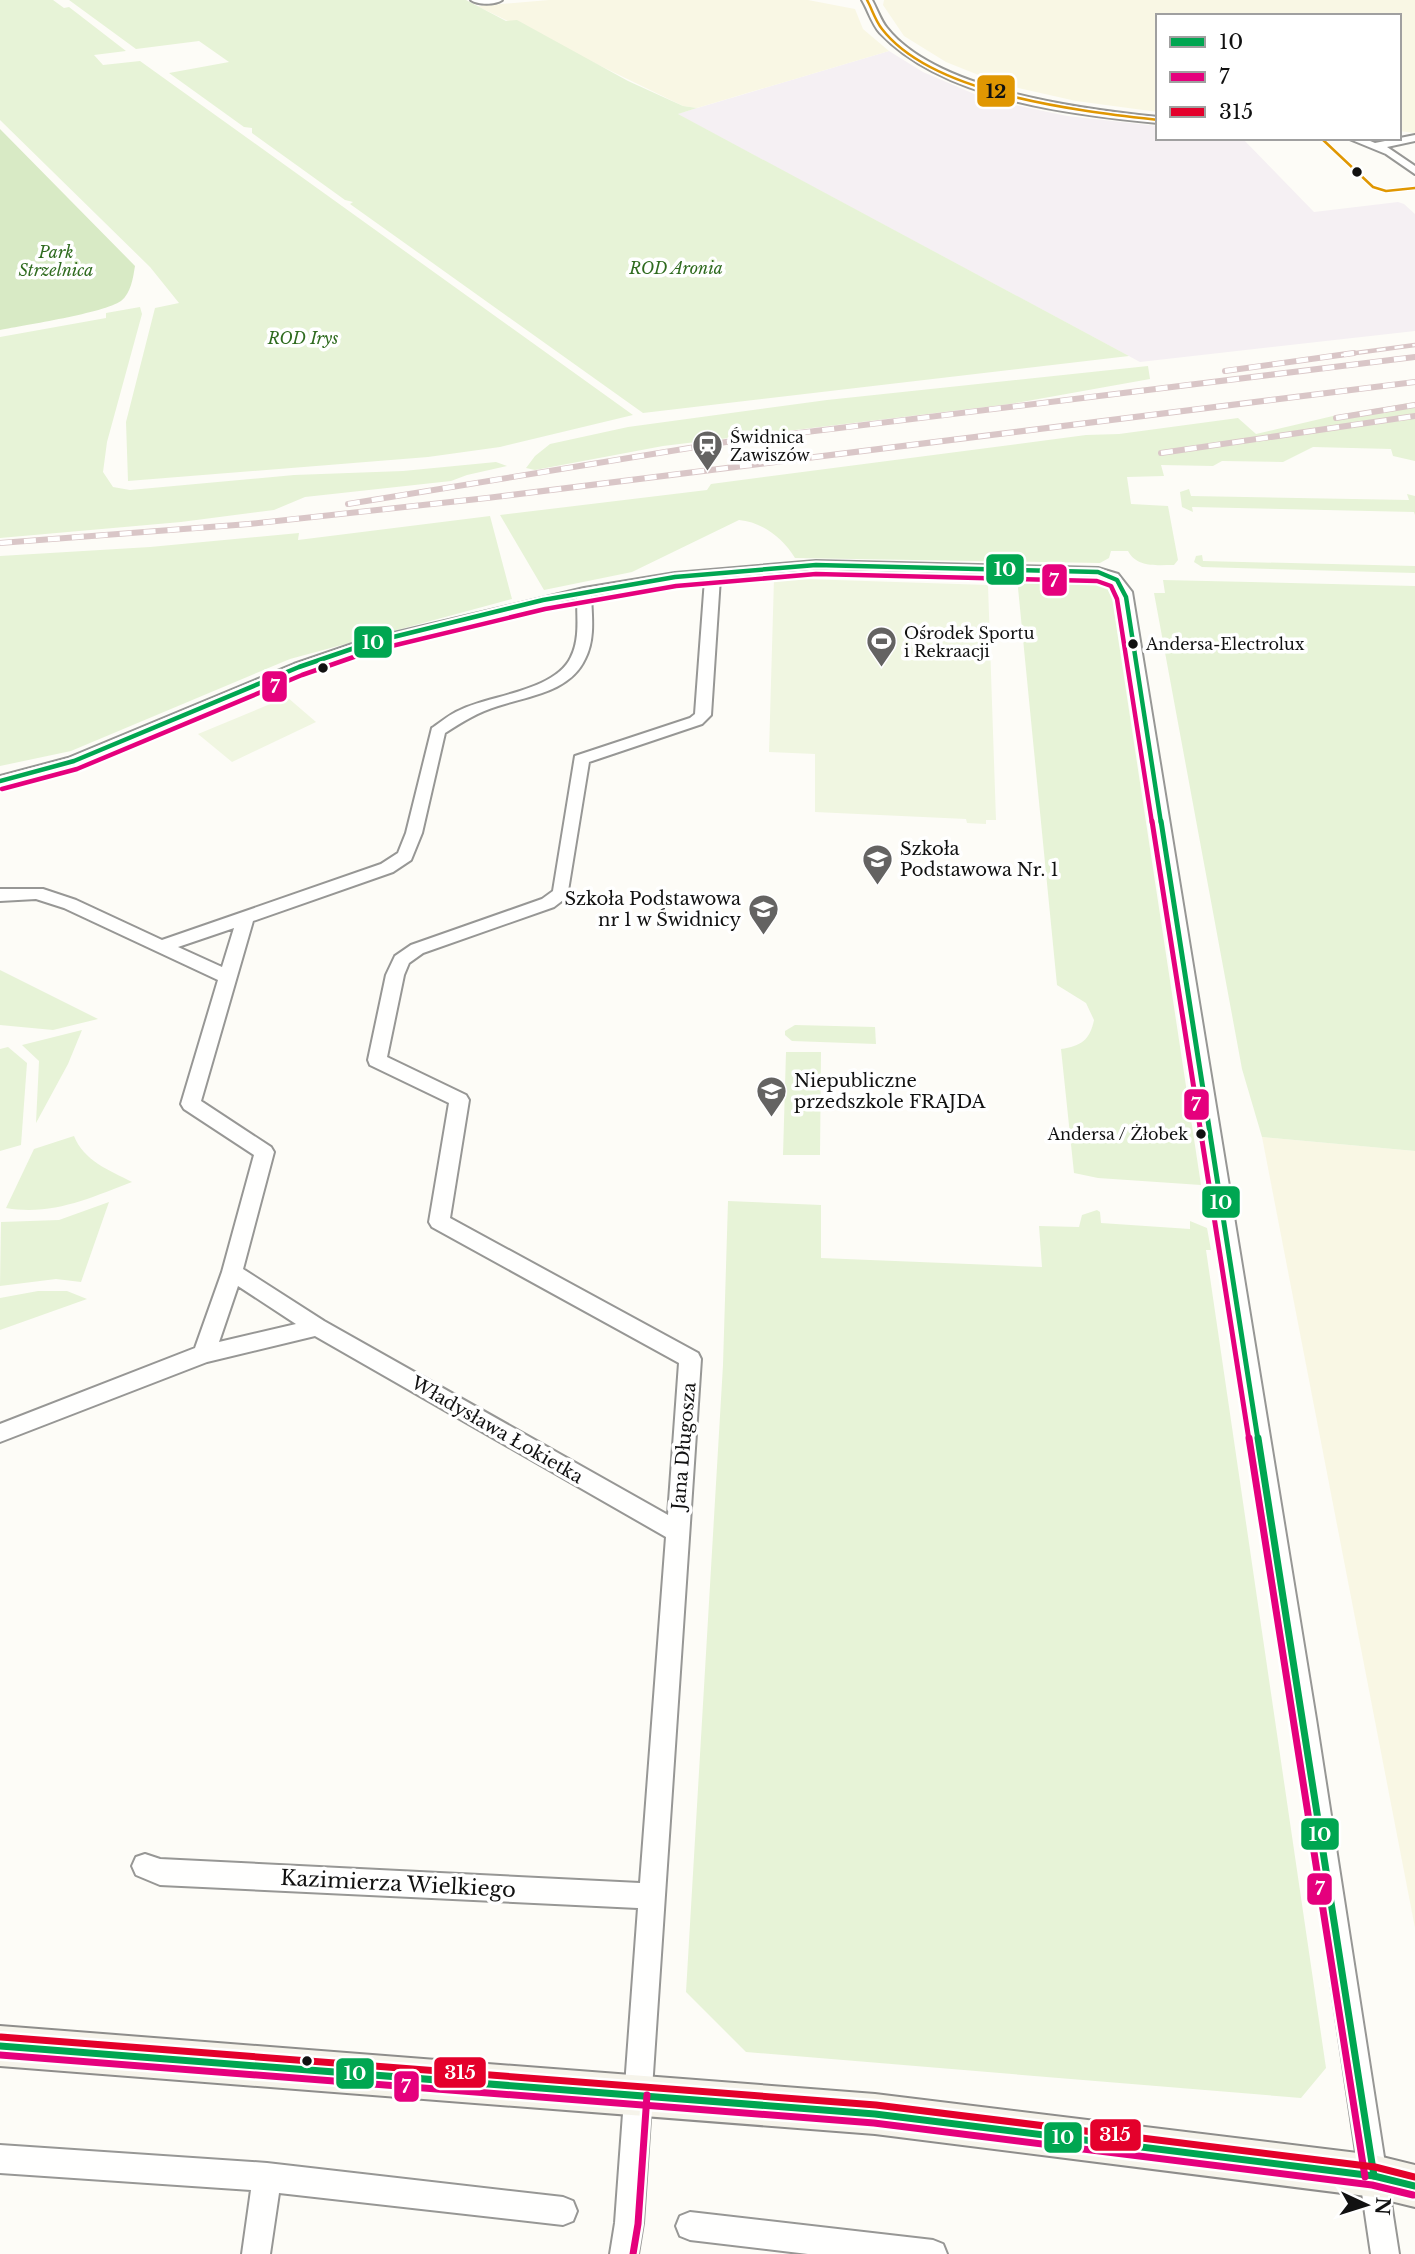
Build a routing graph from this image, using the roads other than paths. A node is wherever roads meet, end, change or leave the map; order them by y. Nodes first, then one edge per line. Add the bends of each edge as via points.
1 (475, 0) edge
2 (497, 0) edge
3 (867, 0) edge
4 (1156, 120) edge
5 (1415, 138) edge
6 (1358, 140) edge
7 (1376, 146) junction
8 (1415, 171) edge
9 (713, 572) junction
10 (584, 592) junction
11 (0, 781) edge
12 (0, 895) edge
13 (246, 916) junction
14 (163, 946) junction
15 (227, 977) junction
16 (232, 1272) junction
17 (317, 1327) junction
18 (204, 1354) junction
19 (0, 1433) edge
20 (677, 1532) junction
21 (145, 1866) dead end
22 (652, 1896) junction
23 (0, 2046) edge
24 (638, 2094) junction
25 (0, 2159) edge
26 (1374, 2176) junction
27 (267, 2177) junction
28 (1415, 2186) edge
29 (563, 2211) dead end
30 (690, 2226) dead end
31 (862, 2250) edge
32 (256, 2254) edge
33 (624, 2254) edge
34 (933, 2254) edge
35 (1385, 2254) edge

1 - 2 street
3 - 4 street via 875,21 902,47 938,69 1071,110
5 - 7 street
6 - 7 street
7 - 8 street
9 - 10 street
9 - 20 street, Jana Długosza via 703,715 581,759 561,892 548,903 417,949 401,960 377,1060 459,1100 439,1222 690,1359
9 - 26 street via 852,564 1098,572 1114,577 1124,589
10 - 11 street via 369,643 299,667 74,761
10 - 13 street via 588,617 585,649 576,667 540,688 471,710 438,731 405,856 387,868
12 - 14 street via 37,893
13 - 14 street
13 - 15 street
14 - 15 street
15 - 16 street via 191,1104 264,1152
16 - 17 street, Władysława Łokietka
16 - 18 street
17 - 18 street
17 - 20 street, Władysława Łokietka
18 - 19 street
20 - 22 street, Jana Długosza
21 - 22 street, Kazimierza Wielkiego via 160,1872
22 - 24 street, Jana Długosza
23 - 24 street
24 - 26 street via 875,2114
24 - 33 street, Jana Długosza
25 - 27 street
26 - 28 street
26 - 35 street
27 - 29 street
27 - 32 street
30 - 31 street
31 - 34 street

